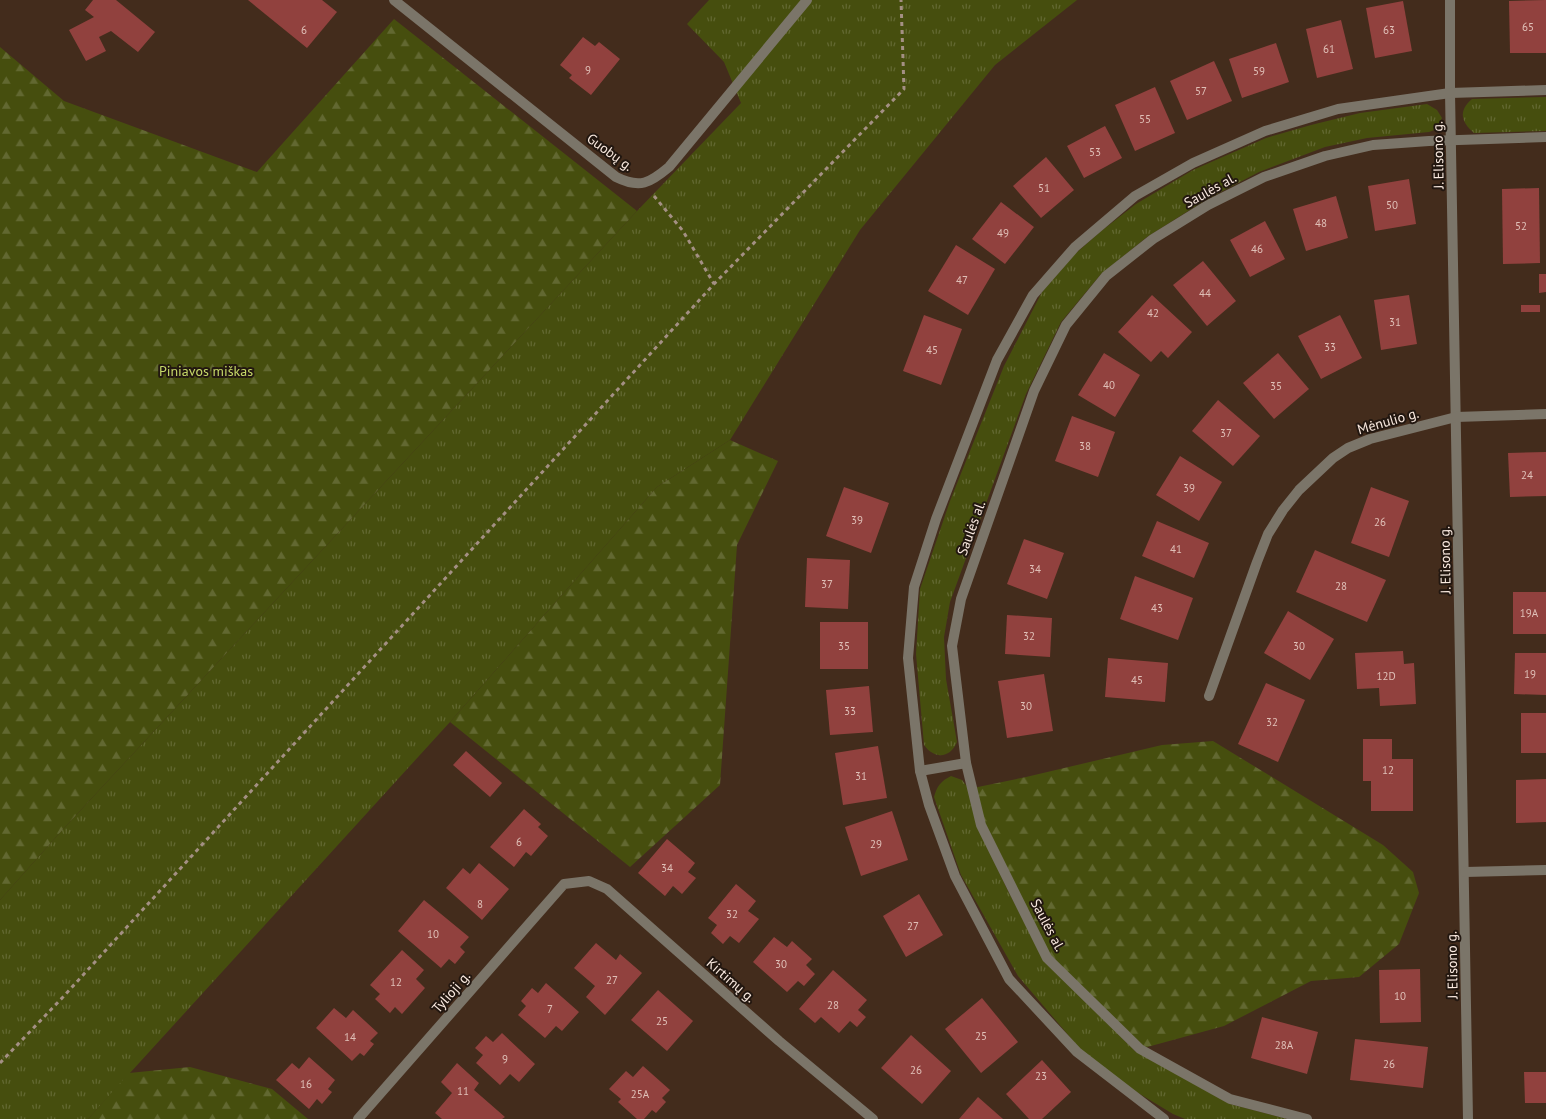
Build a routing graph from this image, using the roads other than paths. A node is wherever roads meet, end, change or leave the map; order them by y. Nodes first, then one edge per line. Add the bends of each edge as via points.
1 (394, 0) edge
2 (807, 0) edge
3 (1450, 0) edge
4 (1546, 90) edge
5 (1450, 93) junction
6 (1546, 137) edge
7 (1451, 140) junction
8 (1546, 414) edge
9 (1456, 417) junction
10 (1209, 696) dead end
11 (966, 763) junction
12 (920, 771) junction
13 (1546, 870) edge
14 (1465, 872) junction
15 (564, 884) joint
16 (358, 1119) edge
17 (873, 1119) edge
18 (1164, 1119) edge
19 (1307, 1119) edge
20 (1468, 1119) edge

1 - 2 street, Guobų g. via 629,183 643,183 656,178 669,167
3 - 5 street, J. Elisono g.
4 - 5 street
5 - 7 street, J. Elisono g.
5 - 12 street via 1338,109 1265,131 1193,163 1135,196 1075,247 1033,295 997,360 936,519 914,587 908,658
6 - 7 street, Saulės al.
7 - 9 street, J. Elisono g.
7 - 11 street, Saulės al. via 1373,145 1325,156 1264,176 1153,239 1106,276 1066,324 1034,391 961,599 952,646
8 - 9 street, Mėnulio g.
9 - 10 street, Mėnulio g. via 1370,439 1348,448 1299,490 1268,534
9 - 14 street, J. Elisono g.
11 - 12 street
11 - 19 street, Saulės al. via 981,825 1047,958 1140,1049 1230,1098
12 - 18 street via 955,876 1009,979 1077,1052
13 - 14 street
14 - 20 street, J. Elisono g.
15 - 16 street, Tylioji g.
15 - 17 street, Kirtimų g. via 589,881 607,889

